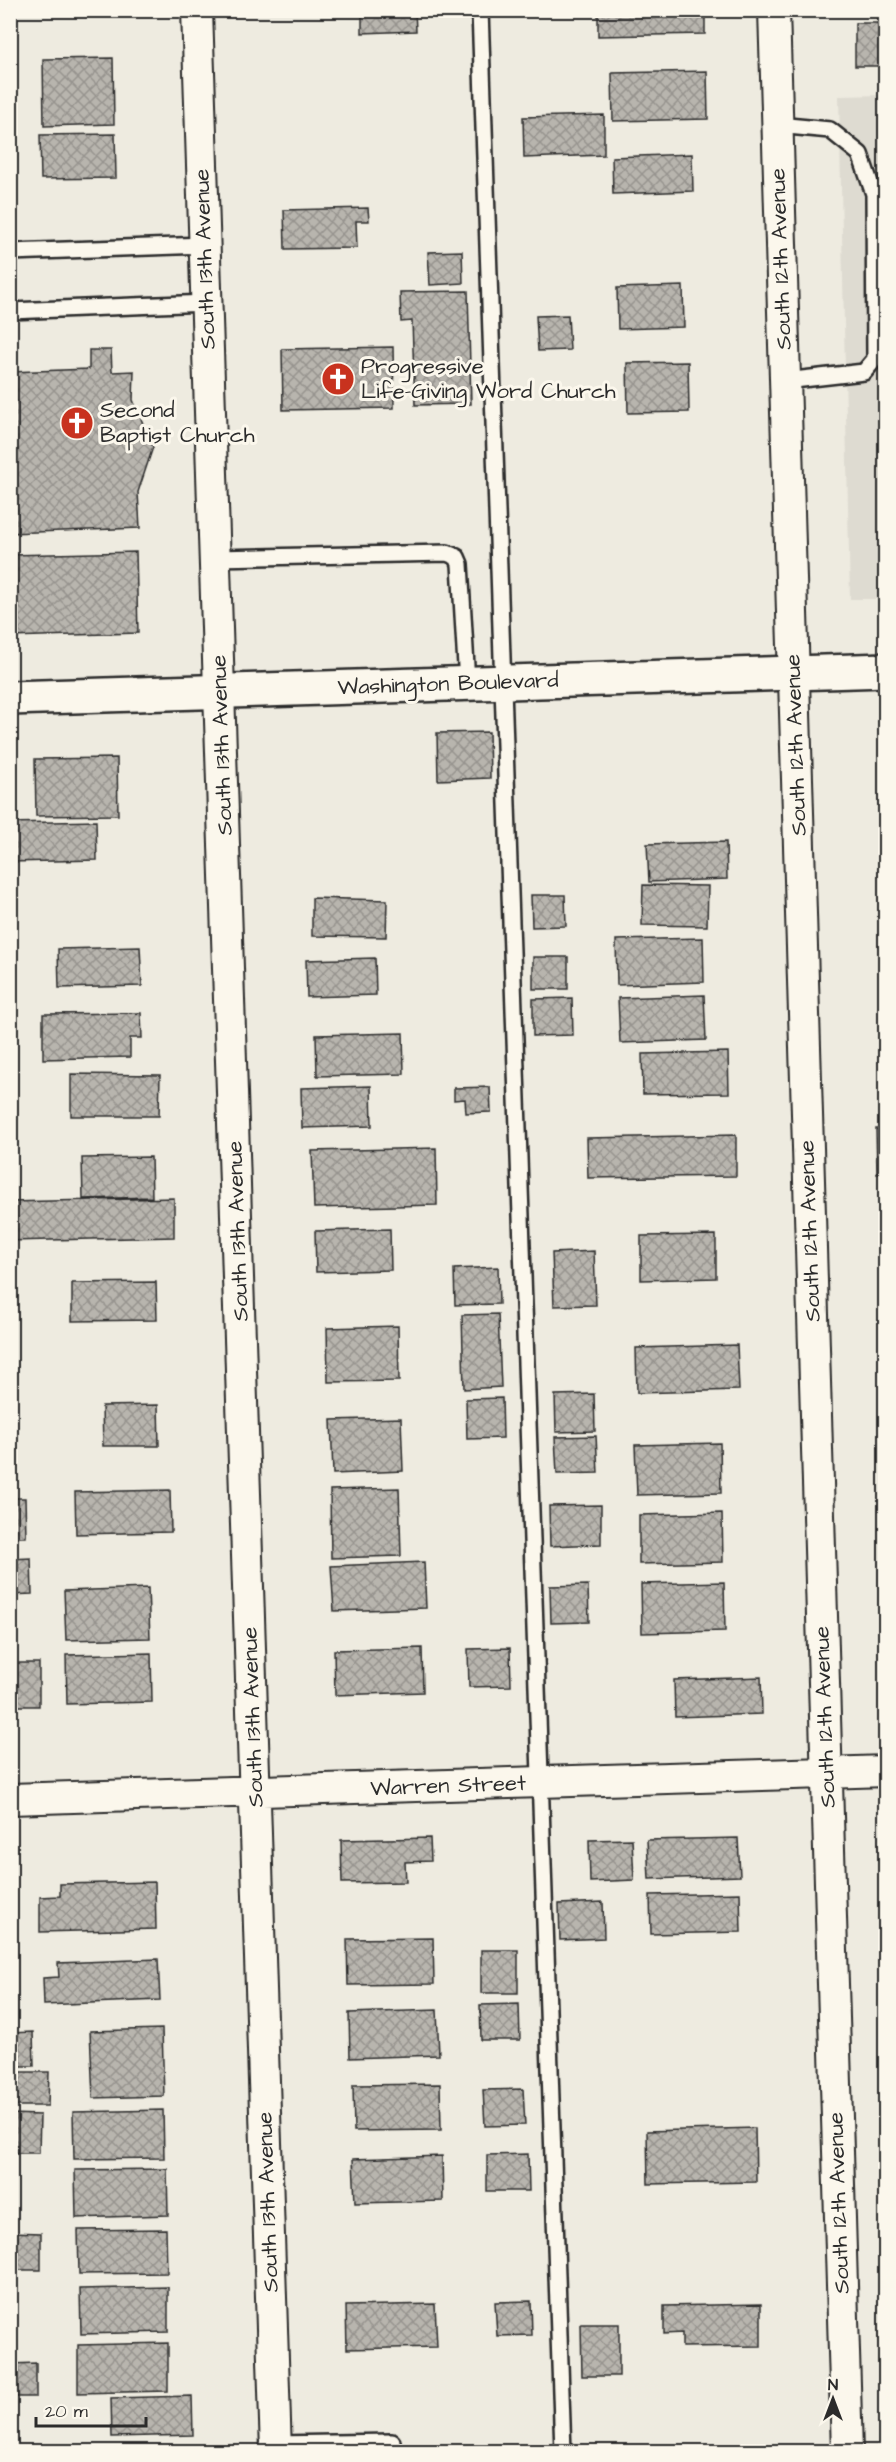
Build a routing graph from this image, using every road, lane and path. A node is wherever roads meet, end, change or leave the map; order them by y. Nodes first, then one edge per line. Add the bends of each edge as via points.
1 (197, 10) edge
2 (480, 10) edge
3 (774, 10) edge
4 (777, 125) junction
5 (205, 245) junction
6 (10, 252) edge
7 (207, 303) junction
8 (10, 311) edge
9 (785, 381) junction
10 (215, 558) junction
11 (885, 670) edge
12 (794, 673) junction
13 (503, 682) junction
14 (467, 683) junction
15 (220, 691) junction
16 (10, 698) edge
17 (885, 1771) edge
18 (826, 1773) junction
19 (541, 1783) junction
20 (256, 1792) junction
21 (10, 1799) edge
22 (392, 2442) dead end
23 (276, 2448) edge
24 (563, 2451) edge
25 (847, 2451) edge

1 - 5 street, South 13th Avenue
2 - 13 lane
3 - 4 street, South 12th Avenue
4 - 9 street, South 12th Avenue
4 - 9 lane via 830,130 860,154 874,194 875,359 864,372
5 - 6 lane
5 - 7 street, South 13th Avenue
7 - 8 lane
7 - 10 street, South 13th Avenue
9 - 12 street, South 12th Avenue
10 - 14 lane via 447,553 457,557
10 - 15 street, South 13th Avenue
11 - 12 street, Washington Boulevard
12 - 13 street, Washington Boulevard
12 - 18 street, South 12th Avenue
13 - 14 street, Washington Boulevard
13 - 19 lane
14 - 15 street, Washington Boulevard
15 - 16 street, Washington Boulevard
15 - 20 street, South 13th Avenue
17 - 18 street, Warren Street
18 - 19 street, Warren Street
18 - 25 street, South 12th Avenue
19 - 20 street, Warren Street
19 - 24 lane
20 - 21 street, Warren Street
20 - 23 street, South 13th Avenue
22 - 23 lane

